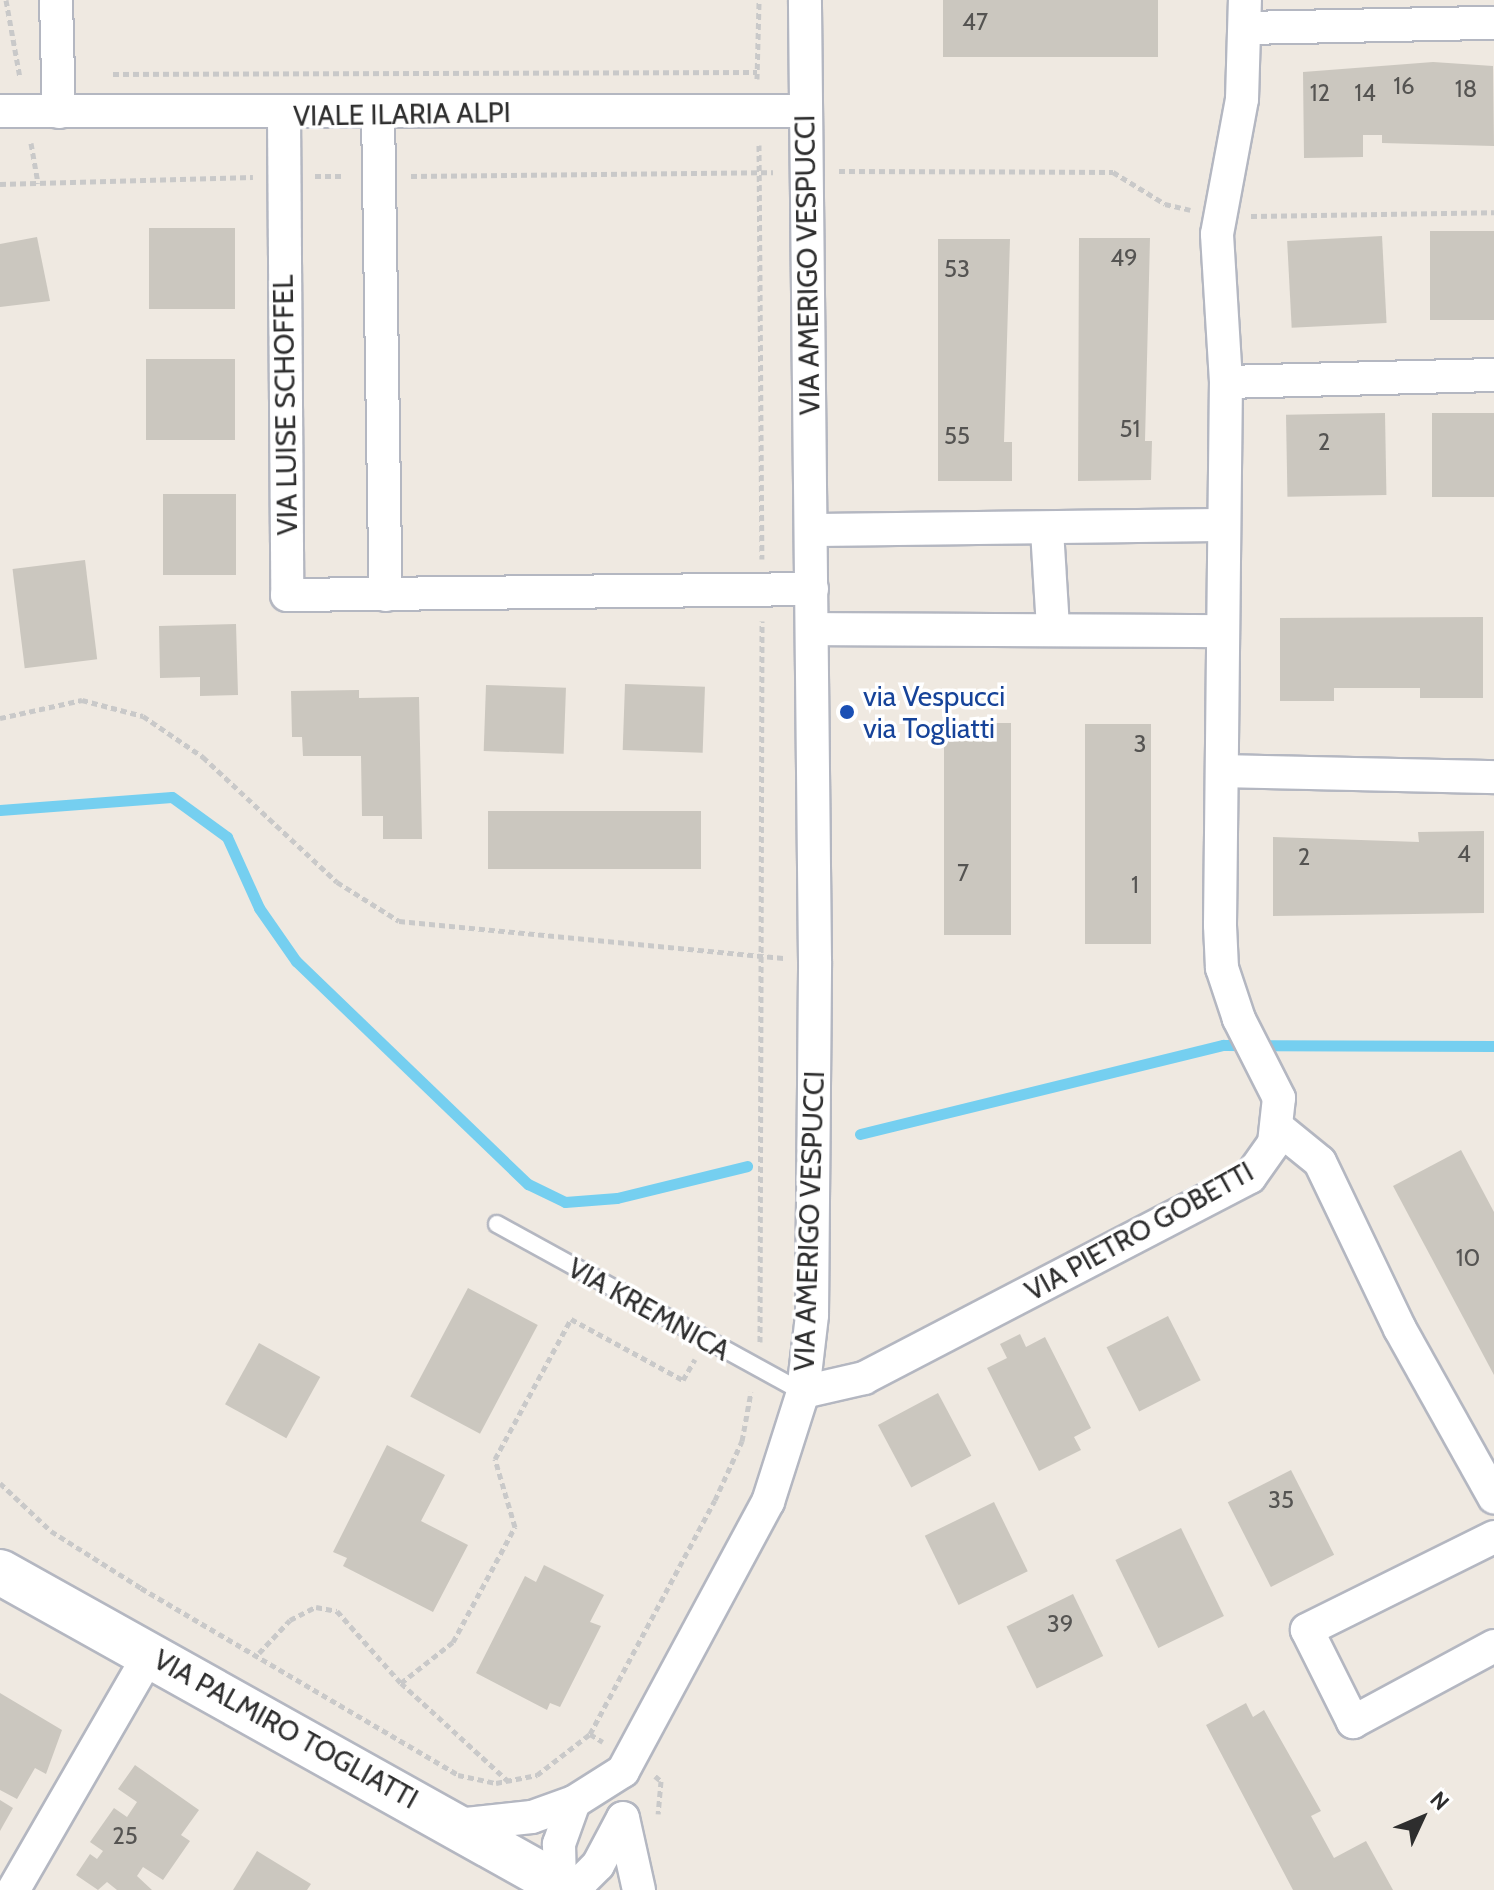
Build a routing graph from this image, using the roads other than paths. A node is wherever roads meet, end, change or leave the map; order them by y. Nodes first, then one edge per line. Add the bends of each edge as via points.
1 (56, 0) edge
2 (805, 0) edge
3 (1245, 14) edge
4 (1494, 23) edge
5 (0, 111) edge
6 (803, 111) junction
7 (59, 112) junction
8 (378, 112) junction
9 (284, 116) junction
10 (1494, 375) edge
11 (1226, 382) junction
12 (1222, 525) junction
13 (813, 530) junction
14 (1047, 530) junction
15 (812, 589) junction
16 (386, 595) junction
17 (813, 629) junction
18 (1053, 629) junction
19 (1223, 631) junction
20 (1225, 771) junction
21 (1494, 777) edge
22 (1277, 1127) junction
23 (497, 1224) dead end
24 (803, 1392) junction
25 (1494, 1497) edge
26 (1494, 1537) edge
27 (0, 1572) edge
28 (1494, 1646) edge
29 (150, 1653) junction
30 (626, 1765) junction
31 (574, 1802) junction
32 (623, 1818) junction
33 (457, 1825) junction
34 (564, 1887) edge
35 (14, 1889) edge
36 (639, 1890) edge

1 - 7 street via 53,52
2 - 6 street, VIA AMERIGO VESPUCCI
3 - 4 street
3 - 11 street via 1242,99 1221,217
5 - 7 street, VIALE ILARIA ALPI
6 - 8 street, VIALE ILARIA ALPI
6 - 13 street, VIA AMERIGO VESPUCCI
7 - 9 street, VIALE ILARIA ALPI
8 - 9 street, VIALE ILARIA ALPI
8 - 16 street
9 - 16 street, VIA LUISE SCHOFFEL via 281,328 287,595
10 - 11 street
11 - 12 street
12 - 14 street
12 - 19 street
13 - 14 street
13 - 15 street, VIA AMERIGO VESPUCCI
14 - 18 street
15 - 16 street, VIA LUISE SCHOFFEL
15 - 17 street, VIA AMERIGO VESPUCCI
17 - 18 street
17 - 24 street, VIA AMERIGO VESPUCCI via 812,1315
18 - 19 street
19 - 20 street
20 - 21 street
20 - 22 street via 1222,954 1239,1019 1279,1098
22 - 24 street, VIA PIETRO GOBETTI via 1250,1177 864,1378
22 - 25 street via 1320,1162 1400,1329
23 - 24 lane, VIA KREMNICA
24 - 30 street, VIA AMERIGO VESPUCCI via 768,1502
26 - 28 street via 1307,1630 1353,1722
27 - 29 street, VIA PALMIRO TOGLIATTI
29 - 33 street, VIA PALMIRO TOGLIATTI
29 - 35 street
30 - 31 street, VIA AMERIGO VESPUCCI
30 - 32 street, VIA AMERIGO VESPUCCI
31 - 33 street, VIA AMERIGO VESPUCCI via 532,1817
31 - 34 street via 559,1844
32 - 34 street via 598,1865 583,1880
32 - 36 street, VIA AMERIGO VESPUCCI
33 - 34 street, VIA PALMIRO TOGLIATTI

